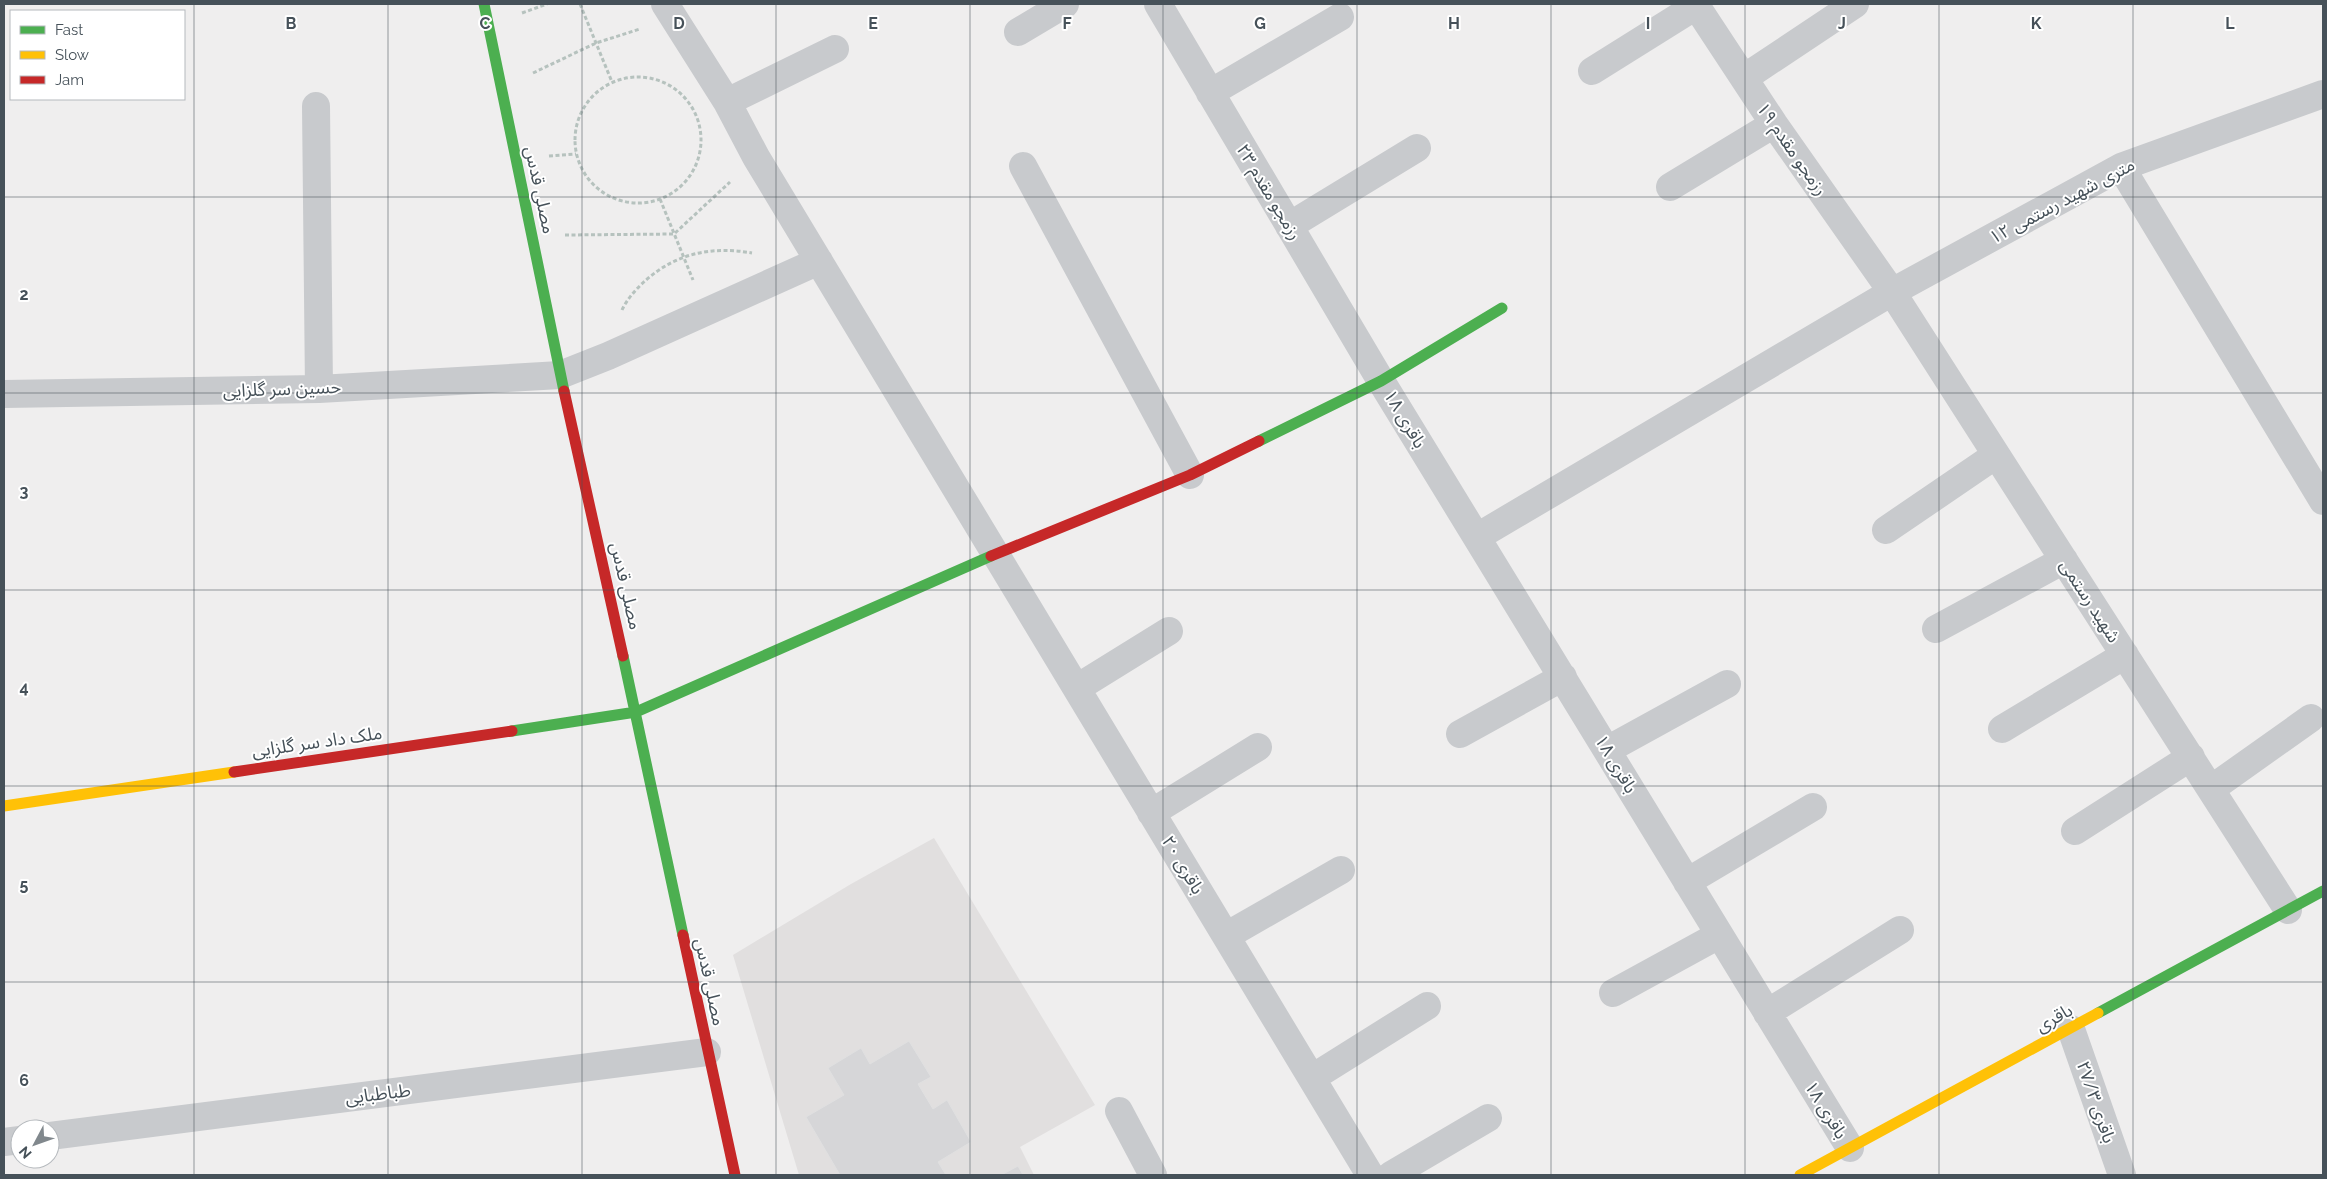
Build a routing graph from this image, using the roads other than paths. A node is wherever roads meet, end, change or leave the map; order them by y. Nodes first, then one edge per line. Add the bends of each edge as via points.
1 (484, 4) edge
2 (665, 4) edge
3 (1065, 4) edge
4 (1158, 4) edge
5 (1855, 4) edge
6 (1696, 5) edge
7 (1340, 17) dead end
8 (1018, 32) dead end
9 (835, 48) dead end
10 (1592, 71) dead end
11 (1744, 78) junction
12 (1210, 93) junction
13 (2323, 94) edge
14 (727, 102) junction
15 (316, 106) dead end
16 (1774, 124) junction
17 (1417, 148) dead end
18 (1023, 166) dead end
19 (2121, 166) junction
20 (1670, 186) dead end
21 (1289, 226) junction
22 (819, 261) junction
23 (1892, 292) junction
24 (1502, 308) dead end
25 (560, 374) junction
26 (1382, 380) junction
27 (319, 389) junction
28 (4, 394) edge
29 (1996, 455) junction
30 (1190, 475) junction
31 (2323, 501) edge
32 (1886, 530) dead end
33 (1477, 537) junction
34 (996, 554) junction
35 (2064, 560) junction
36 (1936, 628) dead end
37 (1169, 631) dead end
38 (2125, 655) junction
39 (1562, 677) junction
40 (1727, 684) dead end
41 (1077, 688) junction
42 (636, 712) junction
43 (2311, 718) dead end
44 (2002, 728) dead end
45 (1460, 734) dead end
46 (1258, 747) dead end
47 (1607, 750) junction
48 (2191, 757) junction
49 (2211, 789) junction
50 (4, 806) edge
51 (1813, 807) dead end
52 (1151, 813) junction
53 (2075, 831) dead end
54 (1341, 870) dead end
55 (1687, 882) junction
56 (2323, 891) edge
57 (2288, 910) junction
58 (1900, 930) dead end
59 (1719, 934) junction
60 (1226, 936) junction
61 (1613, 993) dead end
62 (1427, 1006) dead end
63 (1767, 1013) junction
64 (2071, 1028) junction
65 (707, 1052) junction
66 (1312, 1078) junction
67 (1119, 1111) dead end
68 (1488, 1118) dead end
69 (60, 1135) edge
70 (1850, 1148) junction
71 (735, 1175) edge
72 (1153, 1175) edge
73 (1370, 1175) edge
74 (1391, 1175) edge
75 (1800, 1175) edge
76 (2122, 1175) edge

1 - 25 street, مصلی قدس
2 - 14 street, باقری ۲۰
3 - 8 street
4 - 12 street, رزمجو مقدم ۲۳
5 - 11 street
6 - 10 street
6 - 11 street, رزمجو مقدم ۱۹
7 - 12 street
9 - 14 street
11 - 16 street, رزمجو مقدم ۱۹
12 - 21 street, رزمجو مقدم ۲۳
13 - 19 street, ۱۲ متری شهید رستمی
14 - 22 street, باقری ۲۰
15 - 27 street
16 - 20 street
16 - 23 street, رزمجو مقدم ۱۹
17 - 21 street
18 - 30 street
19 - 23 street, ۱۲ متری شهید رستمی
19 - 31 street
21 - 26 street, رزمجو مقدم ۲۳
22 - 25 street, حسین سر گلزایی via 608,356
22 - 34 street, باقری ۲۰
23 - 29 street, شهید رستمی
23 - 33 street, ۱۲ متری شهید رستمی
24 - 26 street, ملک داد سر گلزایی
25 - 27 street, حسین سر گلزایی
25 - 42 street, مصلی قدس
26 - 30 street, ملک داد سر گلزایی
26 - 33 street, باقری ۱۸
27 - 28 street, حسین سر گلزایی
29 - 32 street
29 - 35 street, شهید رستمی
30 - 34 street, ملک داد سر گلزایی
33 - 39 street, باقری ۱۸
34 - 41 street, باقری ۲۰
34 - 42 street, ملک داد سر گلزایی
35 - 36 street
35 - 38 street, شهید رستمی
37 - 41 street
38 - 44 street
38 - 48 street, شهید رستمی
39 - 45 street
39 - 47 street, باقری ۱۸
40 - 47 street
41 - 52 street, باقری ۲۰
42 - 50 street, ملک داد سر گلزایی
42 - 65 street, مصلی قدس
43 - 49 street
46 - 52 street
47 - 55 street, باقری ۱۸
48 - 49 street, شهید رستمی
48 - 53 street
49 - 57 street, شهید رستمی
51 - 55 street
52 - 60 street, باقری ۲۰
54 - 60 street
55 - 59 street, باقری ۱۸
56 - 57 street, باقری
57 - 64 street, باقری
58 - 63 street
59 - 61 street
59 - 63 street, باقری ۱۸
60 - 66 street, باقری ۲۰
62 - 66 street
63 - 70 street, باقری ۱۸
64 - 70 street, باقری
64 - 76 street, باقری ۲۷/۳
65 - 69 street, طباطبایی
65 - 71 street, مصلی قدس
66 - 73 street, باقری ۲۰
67 - 72 street
68 - 74 street
70 - 75 street, باقری

